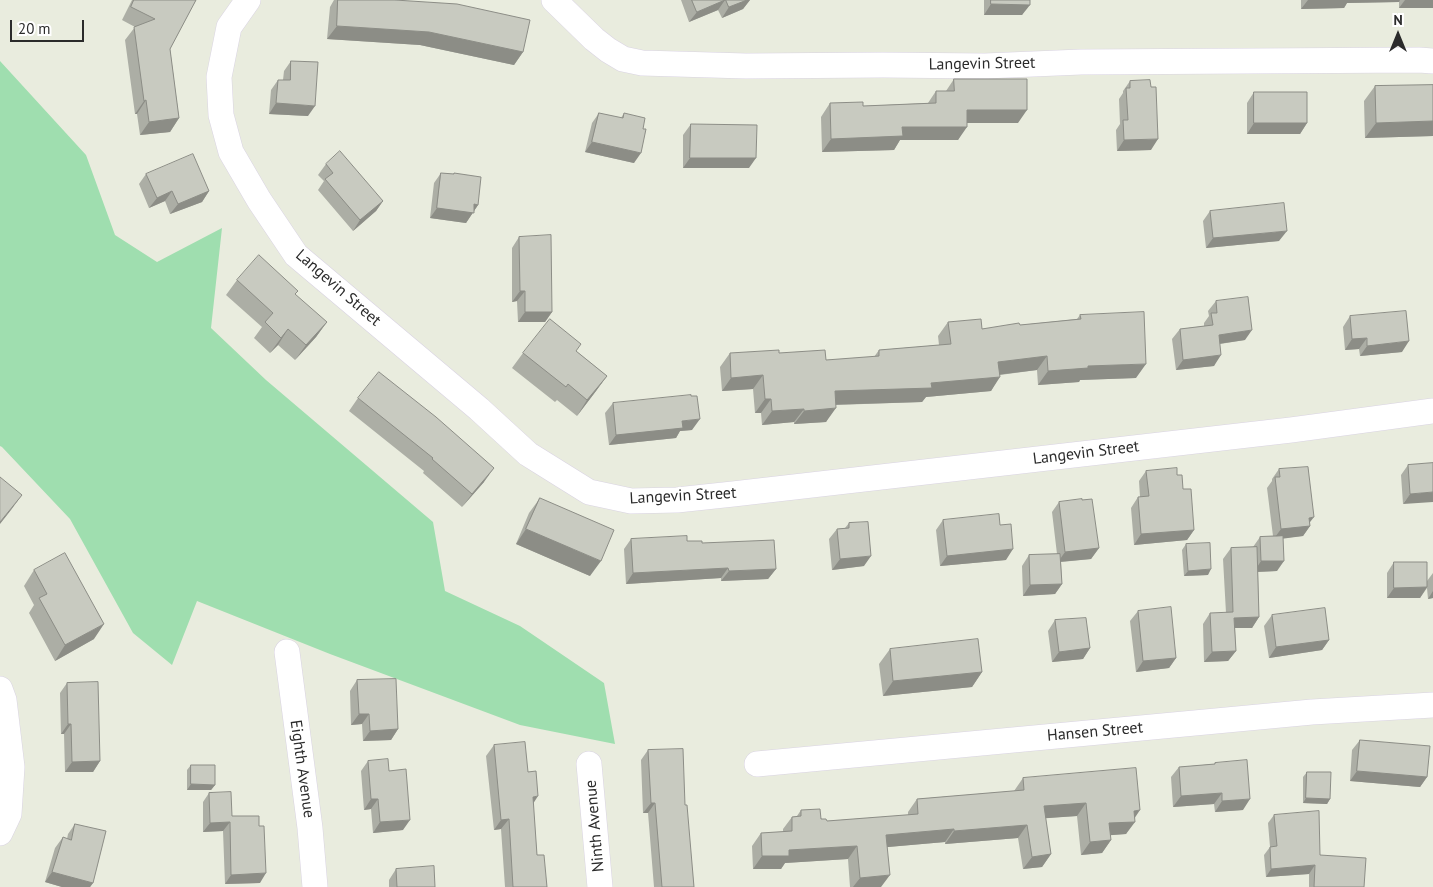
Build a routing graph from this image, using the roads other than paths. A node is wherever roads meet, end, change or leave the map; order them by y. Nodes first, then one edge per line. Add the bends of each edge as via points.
1 (248, 0) edge
2 (554, 0) edge
3 (1433, 61) edge
4 (1433, 411) edge
5 (287, 652) dead end
6 (0, 689) edge
7 (1433, 705) edge
8 (589, 764) dead end
9 (757, 764) dead end
10 (0, 833) edge
11 (315, 887) edge
12 (600, 887) edge

1 - 4 street, Langevin Street via 230,27 220,77 221,115 231,152 296,255 528,454 589,492 631,501 677,500 1296,430
2 - 3 street, Langevin Street via 608,50 623,59 642,63 984,66 1110,62
5 - 11 street, Eighth Avenue
6 - 10 street via 12,767 9,814
7 - 9 street, Hansen Street via 1312,712
8 - 12 street, Ninth Avenue

